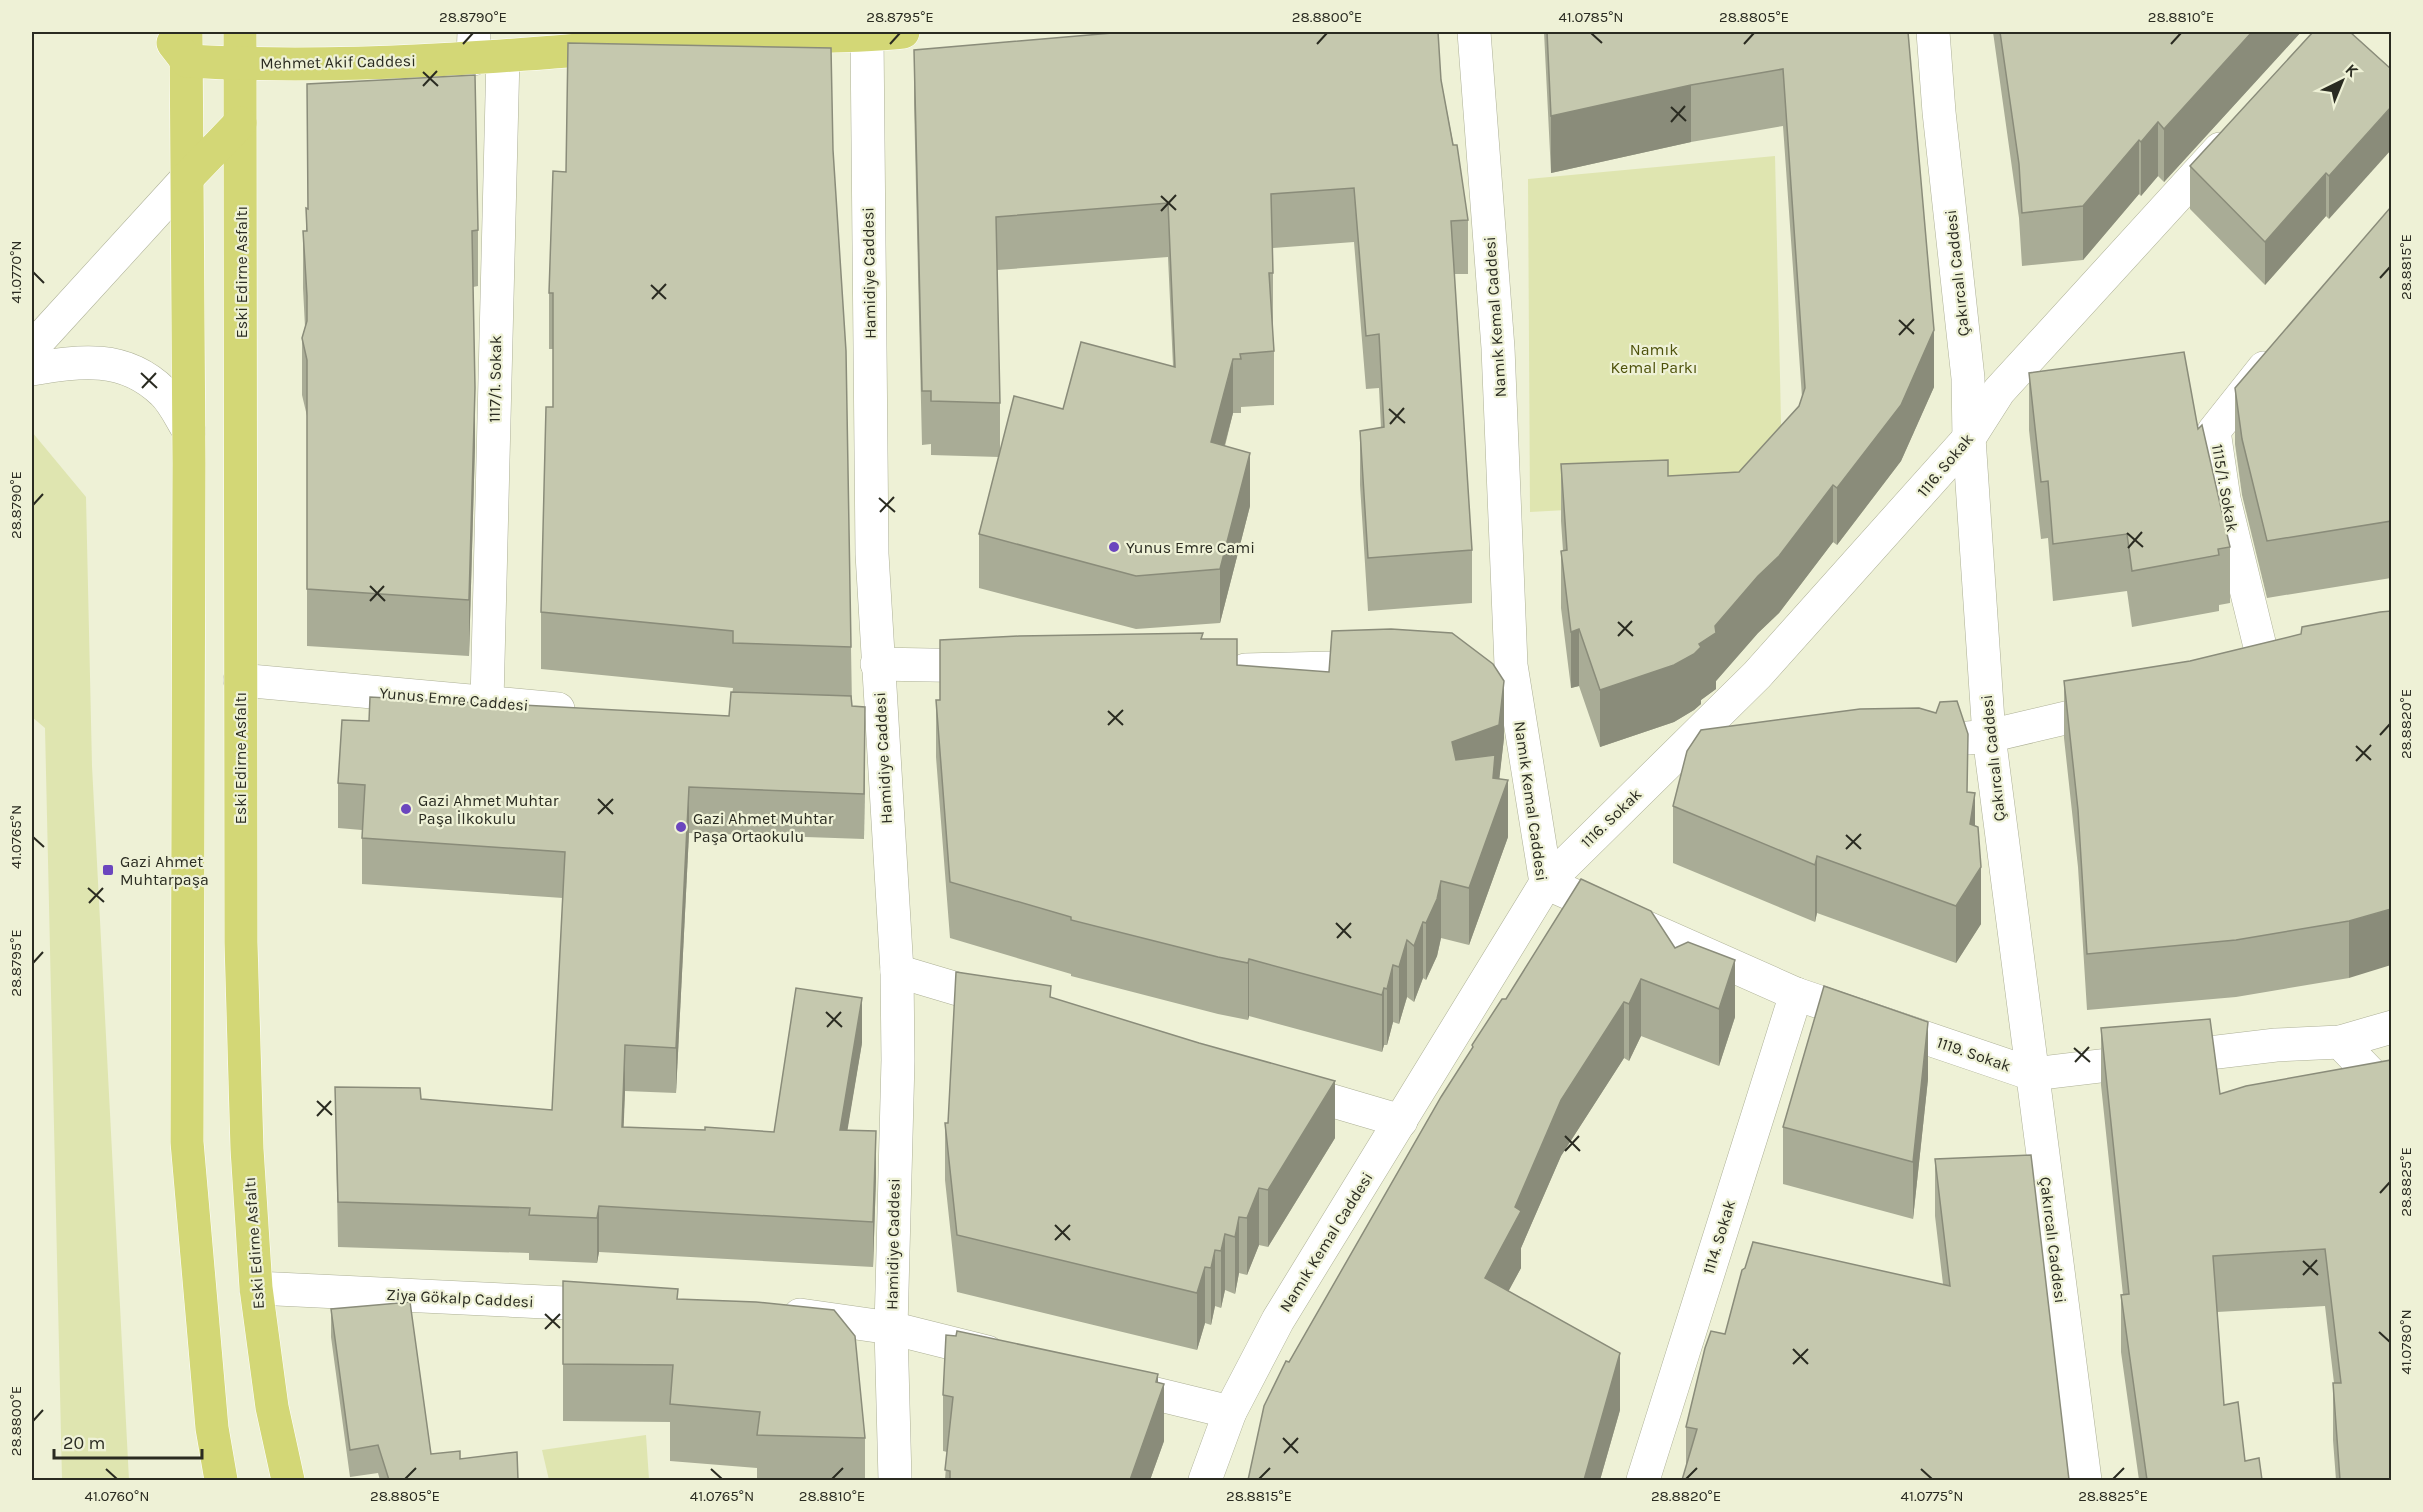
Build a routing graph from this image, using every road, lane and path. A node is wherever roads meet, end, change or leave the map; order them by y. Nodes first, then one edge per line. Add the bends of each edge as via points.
1 (164, 32) edge
2 (240, 32) edge
3 (903, 32) edge
4 (1474, 32) edge
5 (1933, 32) edge
6 (707, 36) edge
7 (867, 36) junction
8 (187, 46) edge
9 (484, 49) edge
10 (240, 64) junction
11 (240, 123) junction
12 (2238, 128) edge
13 (188, 177) junction
14 (32, 348) edge
15 (2282, 348) edge
16 (32, 369) edge
17 (189, 431) junction
18 (1969, 438) junction
19 (877, 664) junction
20 (1511, 665) junction
21 (2300, 665) edge
22 (1476, 666) edge
23 (1017, 667) edge
24 (1405, 667) edge
25 (1216, 670) edge
26 (2266, 671) junction
27 (240, 680) junction
28 (2231, 680) edge
29 (2139, 701) edge
30 (487, 702) junction
31 (591, 712) edge
32 (848, 723) edge
33 (883, 724) junction
34 (1989, 736) junction
35 (1941, 740) edge
36 (1717, 758) edge
37 (1670, 762) junction
38 (1546, 883) junction
39 (897, 971) junction
40 (1796, 994) junction
41 (1023, 1008) edge
42 (2391, 1027) edge
43 (2340, 1042) junction
44 (2032, 1074) junction
45 (1263, 1080) edge
46 (2391, 1096) edge
47 (1401, 1121) junction
48 (256, 1288) junction
49 (638, 1307) edge
50 (768, 1313) edge
51 (891, 1328) junction
52 (1015, 1359) edge
53 (1094, 1378) edge
54 (1230, 1412) junction
55 (221, 1480) edge
56 (288, 1480) edge
57 (895, 1480) edge
58 (1205, 1480) edge
59 (1643, 1480) edge
60 (2085, 1480) edge

1 - 8 main road
2 - 10 main road, Eski Edirne Asfaltı
3 - 7 main road, Mehmet Akif Caddesi
4 - 20 street, Namık Kemal Caddesi via 1498,348
5 - 18 street, Çakırcalı Caddesi via 1968,378
6 - 7 main road, Mehmet Akif Caddesi
6 - 9 main road, Mehmet Akif Caddesi
7 - 19 street, Hamidiye Caddesi via 872,554
8 - 10 main road, Mehmet Akif Caddesi
8 - 13 main road
9 - 10 main road, Mehmet Akif Caddesi
9 - 30 street, 1117/1. Sokak
10 - 11 main road, Eski Edirne Asfaltı
11 - 13 main road
11 - 27 main road, Eski Edirne Asfaltı
12 - 18 street, 1116. Sokak via 1999,391
13 - 14 street
13 - 17 main road
15 - 26 street, 1115/1. Sokak via 2214,431 2224,499
16 - 17 street via 83,361 131,369 164,393
17 - 55 main road via 187,1142 212,1428
18 - 34 street, Çakırcalı Caddesi
18 - 37 street, 1116. Sokak via 1757,675
19 - 23 street
19 - 33 street, Hamidiye Caddesi
20 - 22 street
20 - 38 street, Namık Kemal Caddesi
21 - 26 street
24 - 25 street
26 - 28 street
27 - 30 street, Yunus Emre Caddesi
27 - 48 main road, Eski Edirne Asfaltı via 241,943
29 - 34 street
30 - 31 street, Yunus Emre Caddesi
32 - 33 street
33 - 39 street, Hamidiye Caddesi
34 - 35 street
34 - 44 street, Çakırcalı Caddesi
36 - 37 street
37 - 38 street, 1116. Sokak
38 - 40 street, 1119. Sokak
38 - 47 street, Namık Kemal Caddesi
39 - 41 street
39 - 51 street, Hamidiye Caddesi
40 - 44 street, 1119. Sokak
40 - 59 street, 1114. Sokak
42 - 43 street, 1119. Sokak
43 - 44 street, 1119. Sokak via 2276,1045
43 - 46 street
44 - 60 street, Çakırcalı Caddesi
45 - 47 street
47 - 54 street, Namık Kemal Caddesi via 1278,1320
48 - 49 street, Ziya Gökalp Caddesi
48 - 56 main road, Eski Edirne Asfaltı via 272,1407
50 - 51 street
51 - 52 street
51 - 57 street, Hamidiye Caddesi
53 - 54 street
54 - 58 street, Namık Kemal Caddesi

